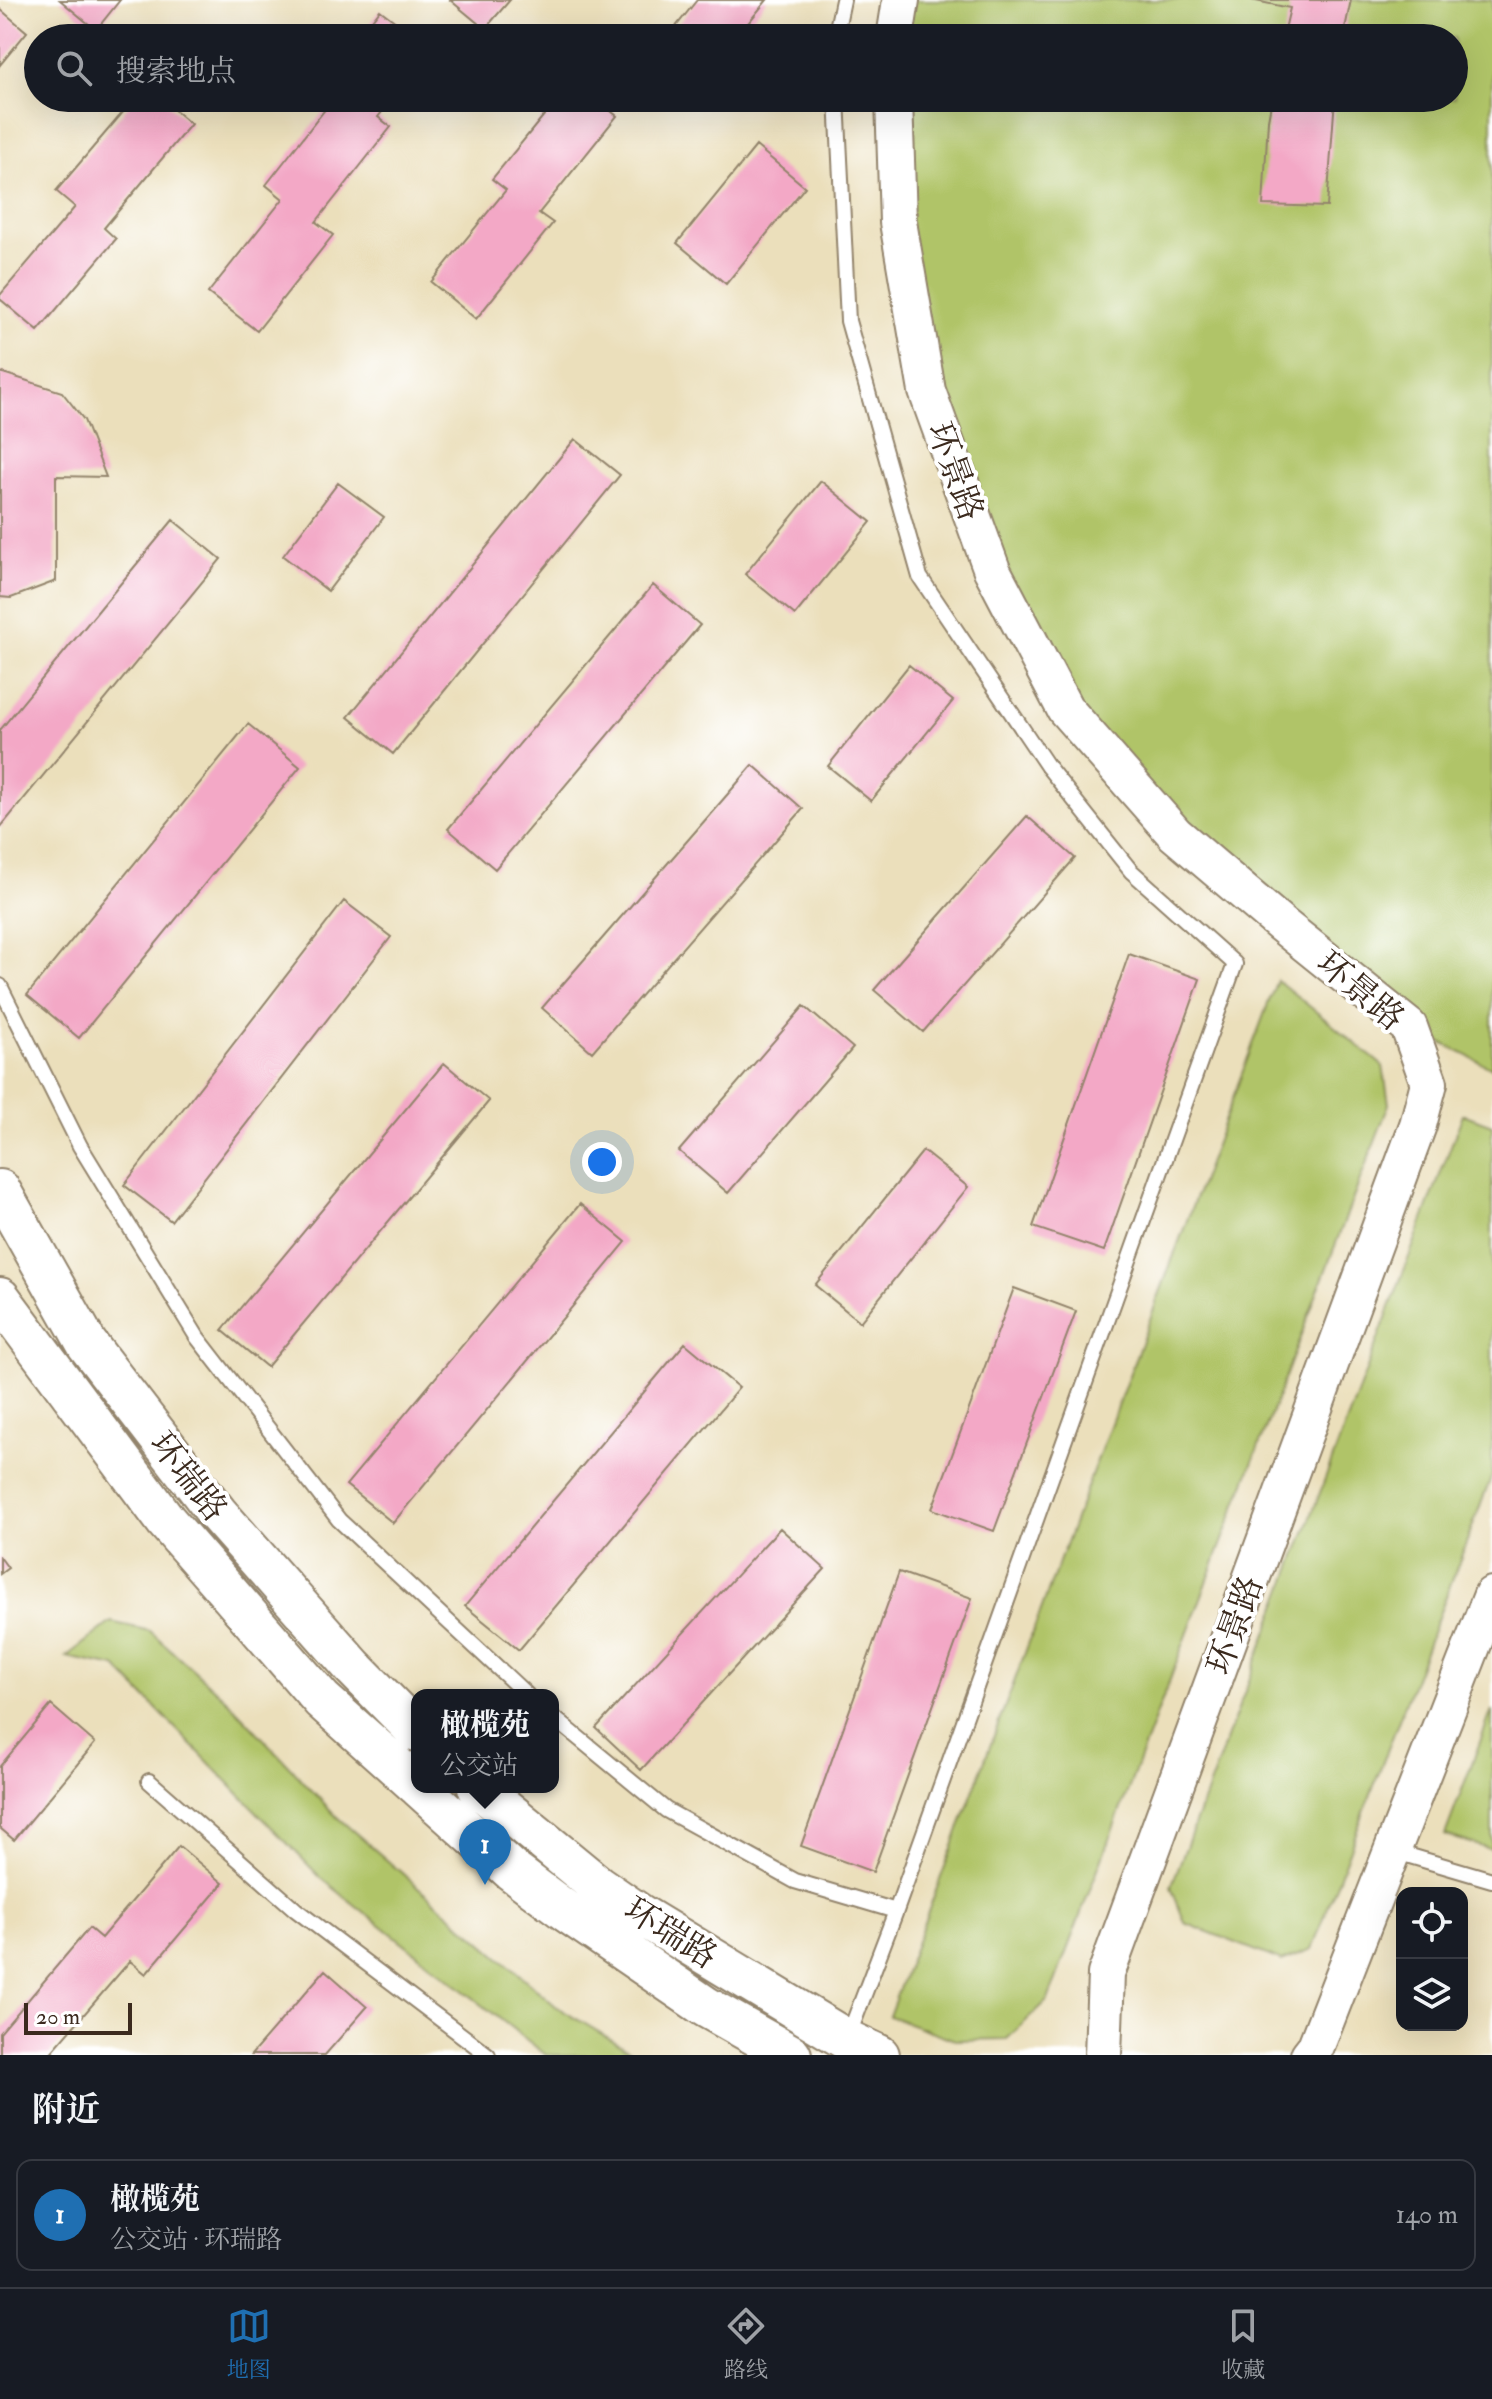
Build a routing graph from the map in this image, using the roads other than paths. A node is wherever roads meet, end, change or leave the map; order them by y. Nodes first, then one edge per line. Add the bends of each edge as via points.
1 (843, 0) edge
2 (901, 0) edge
3 (838, 24) edge
4 (897, 24) edge
5 (838, 112) edge
6 (894, 112) edge
7 (0, 986) edge
8 (0, 1190) edge
9 (0, 1298) edge
10 (1492, 1595) edge
11 (521, 1689) edge
12 (559, 1722) edge
13 (411, 1726) edge
14 (411, 1780) edge
15 (149, 1781) dead end
16 (426, 1793) edge
17 (485, 1793) edge
18 (1393, 1851) junction
19 (1492, 1880) edge
20 (896, 1911) junction
21 (856, 2050) edge
22 (488, 2055) edge
23 (791, 2055) edge
24 (1103, 2055) edge
25 (1309, 2055) edge

1 - 3 lane
2 - 4 street
5 - 20 lane via 848,321 920,577 1048,767 1131,871 1235,964
6 - 24 street, 环景路 via 898,222 927,391 992,570 1065,709 1175,834 1409,1027 1429,1083 1106,1974
7 - 11 lane via 80,1146 197,1337 339,1520
8 - 13 main road, 环瑞路 via 87,1344 133,1404 217,1513
9 - 14 main road, 环瑞路 via 166,1521 322,1700
10 - 18 street
12 - 20 lane via 666,1810 795,1881
15 - 22 lane via 296,1910
16 - 23 main road, 环瑞路 via 567,1912 706,2007
17 - 21 main road, 环瑞路 via 597,1885
18 - 19 lane
18 - 25 street
20 - 21 lane

